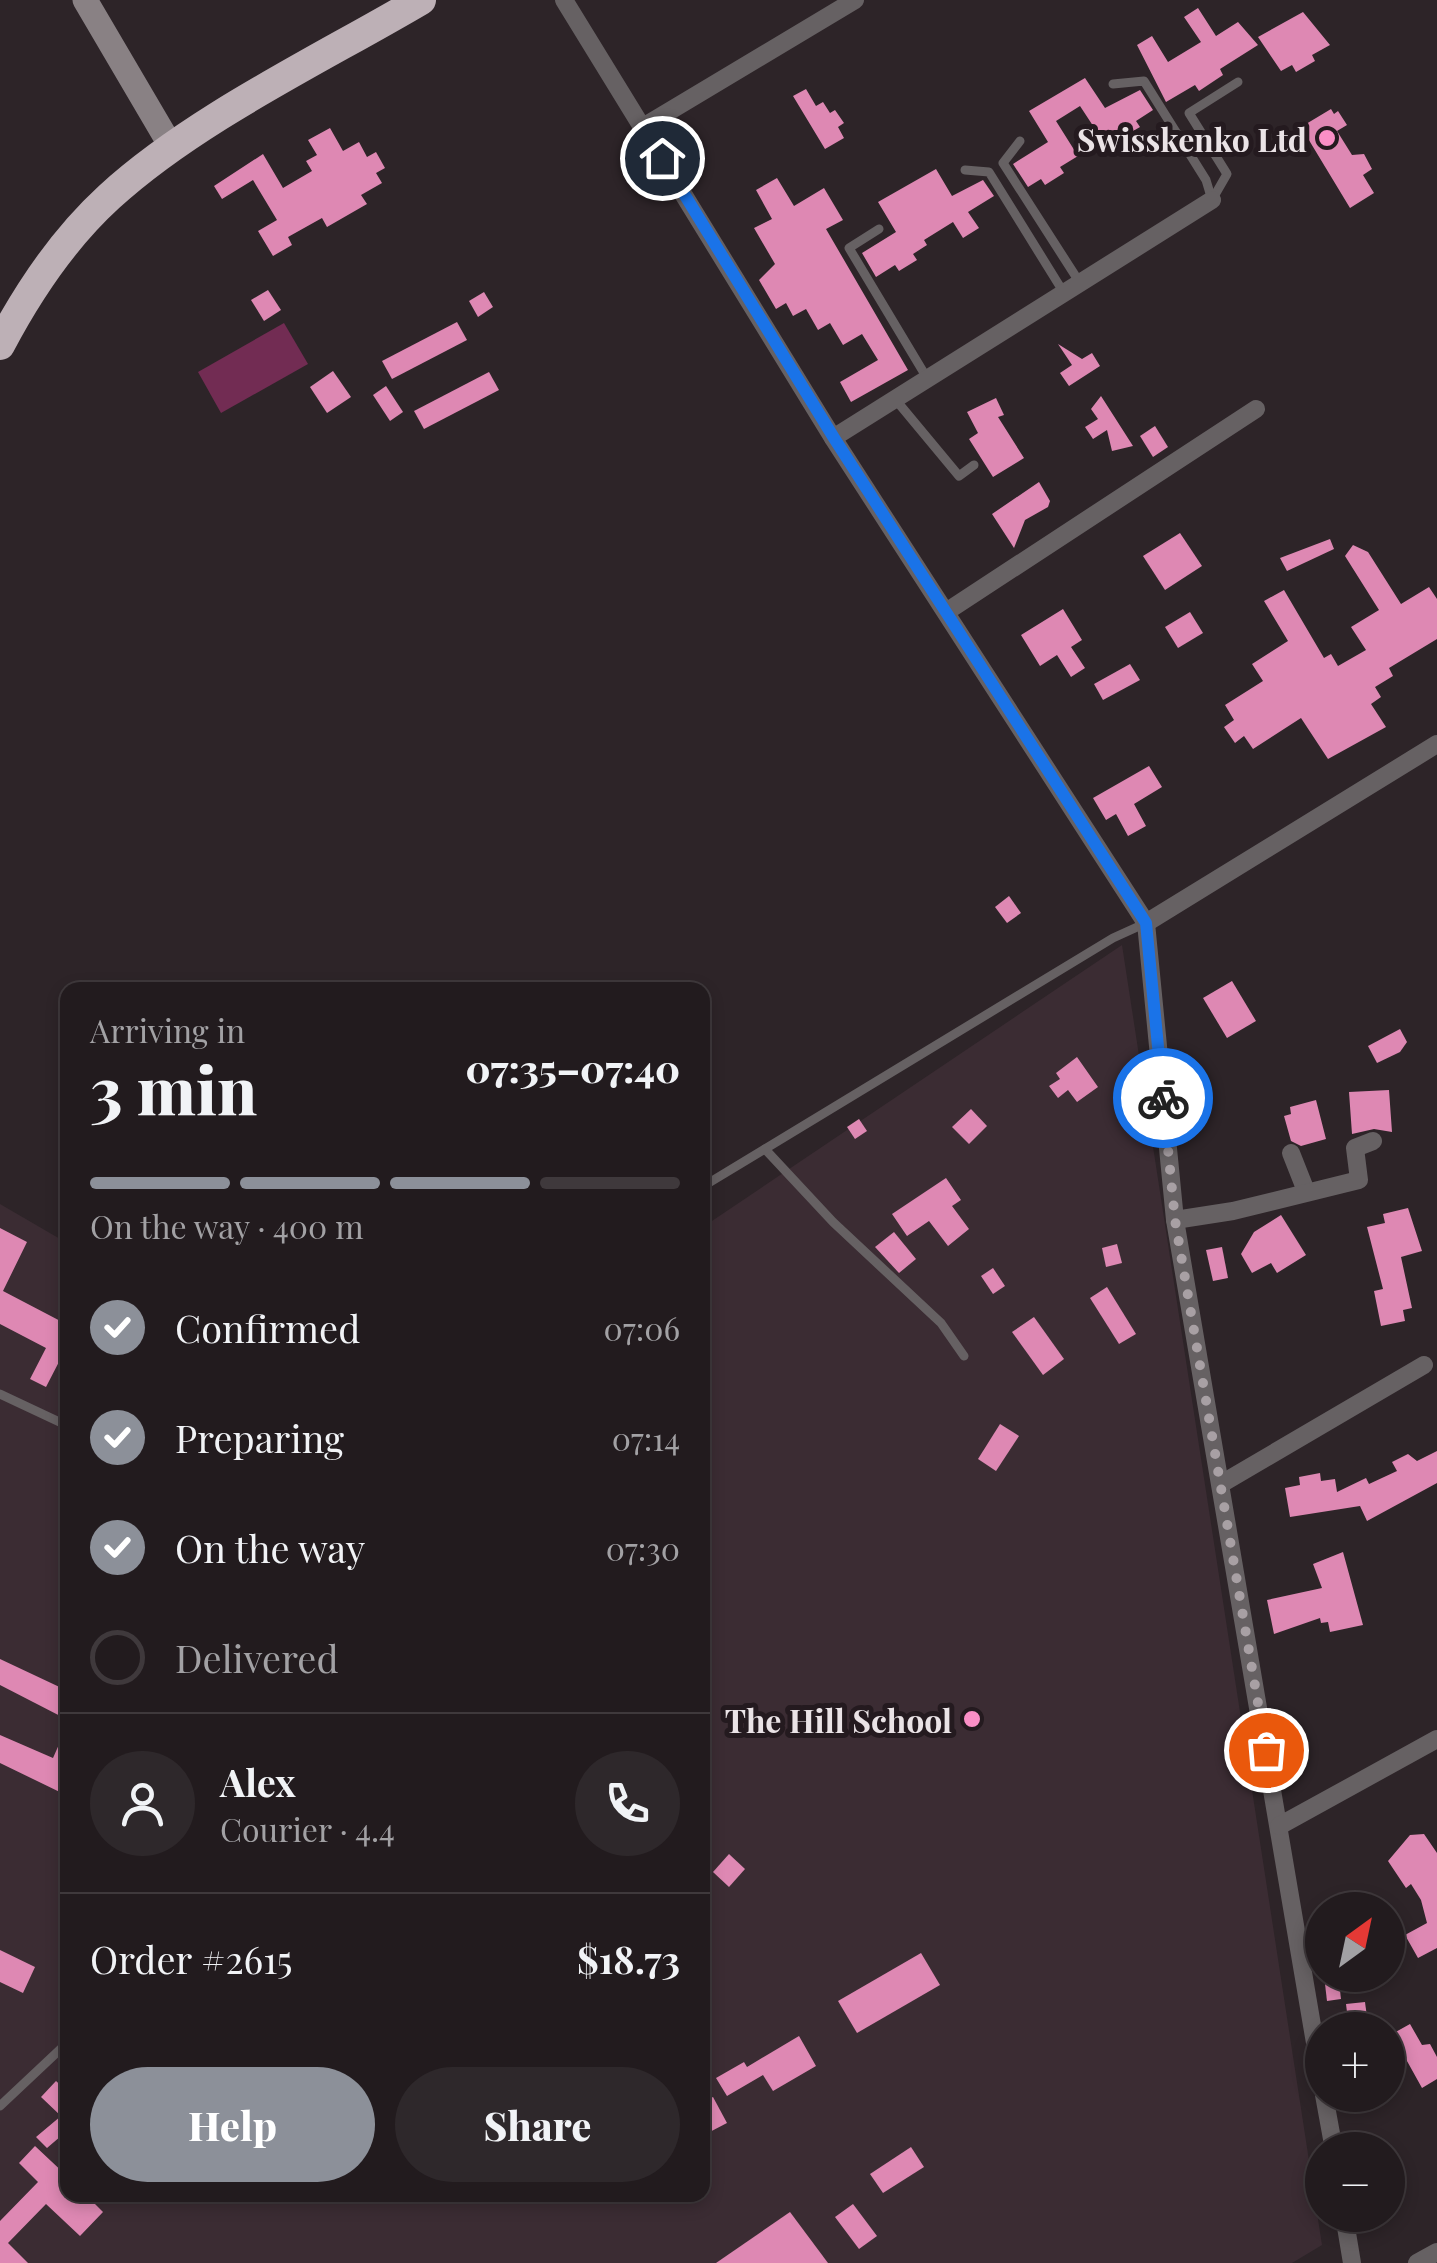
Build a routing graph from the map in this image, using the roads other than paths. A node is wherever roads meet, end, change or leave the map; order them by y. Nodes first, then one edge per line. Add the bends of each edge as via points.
1 (84, 0) edge
2 (420, 0) edge
3 (564, 0) edge
4 (855, 0) edge
5 (1238, 82) dead end
6 (1113, 84) dead end
7 (643, 127) junction
8 (1020, 141) dead end
9 (172, 148) junction
10 (964, 170) dead end
11 (1212, 200) junction
12 (879, 229) dead end
13 (1072, 288) junction
14 (0, 345) edge
15 (928, 378) junction
16 (895, 399) junction
17 (1256, 409) dead end
18 (834, 438) junction
19 (974, 465) dead end
20 (946, 612) junction
21 (1437, 744) edge
22 (1146, 923) junction
23 (1373, 1141) dead end
24 (765, 1149) junction
25 (1291, 1152) dead end
26 (710, 1182) edge
27 (1306, 1191) junction
28 (1175, 1220) junction
29 (964, 1356) dead end
30 (1424, 1365) dead end
31 (0, 1394) edge
32 (60, 1422) edge
33 (1220, 1484) junction
34 (1435, 1742) edge
35 (1280, 1826) junction
36 (1310, 2012) edge
37 (60, 2050) edge
38 (0, 2106) edge
39 (1347, 2232) edge
40 (1437, 2252) edge
41 (1352, 2263) edge
42 (1417, 2263) edge

1 - 9 main road
2 - 9 highway
3 - 7 street
4 - 7 street
5 - 11 lane via 1189,113 1227,174
6 - 11 lane via 1144,80
7 - 18 street
8 - 13 lane via 1003,163
9 - 14 highway via 71,237 28,292
10 - 13 lane via 988,172
11 - 13 street
12 - 15 lane via 849,248
13 - 15 street
15 - 16 street
16 - 18 street
16 - 19 lane via 958,476
17 - 20 street
18 - 20 street
20 - 22 street
21 - 22 street
22 - 24 lane
22 - 28 street
23 - 27 street via 1355,1148 1359,1180
24 - 26 lane
24 - 29 lane via 941,1323
25 - 27 street
27 - 28 street
28 - 33 street
30 - 33 street
31 - 32 lane
33 - 35 street
34 - 35 street
35 - 36 street
37 - 38 lane
39 - 41 street
40 - 42 street

